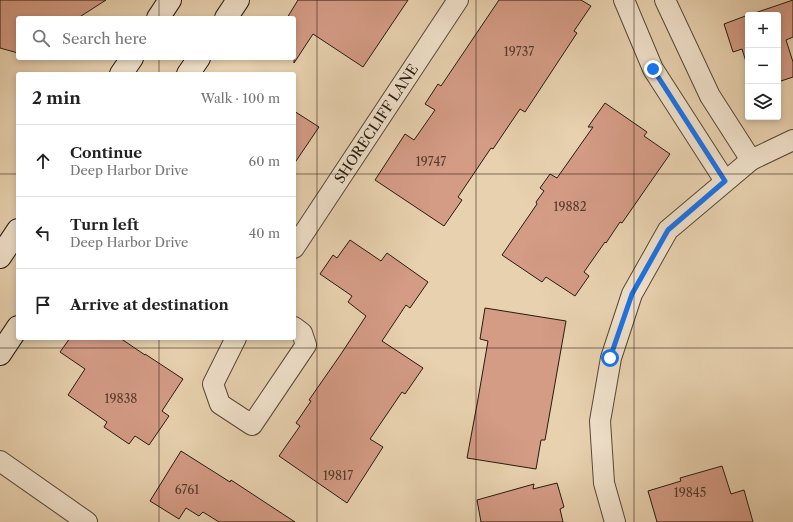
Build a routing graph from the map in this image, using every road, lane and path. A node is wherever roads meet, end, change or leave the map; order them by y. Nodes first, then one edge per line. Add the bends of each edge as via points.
1 (170, 0) edge
2 (238, 0) edge
3 (458, 0) edge
4 (624, 0) edge
5 (665, 0) edge
6 (159, 16) edge
7 (227, 16) edge
8 (131, 60) edge
9 (198, 60) edge
10 (122, 72) edge
11 (189, 72) edge
12 (793, 140) edge
13 (751, 160) junction
14 (725, 181) junction
15 (16, 233) edge
16 (296, 245) edge
17 (0, 257) edge
18 (296, 328) edge
19 (16, 330) edge
20 (235, 340) edge
21 (0, 354) edge
22 (0, 461) edge
23 (85, 522) edge
24 (615, 522) edge

1 - 6 main road
2 - 7 main road
3 - 16 street, SHORECLIFF LANE
4 - 14 street via 653,69
5 - 13 street via 710,96
8 - 10 main road
9 - 11 main road
12 - 13 street
13 - 14 street
14 - 24 street via 668,230 632,294 610,358 600,422 604,483
15 - 17 main road
18 - 20 street via 302,333 306,345 252,425 220,404 213,384
19 - 21 main road
22 - 23 street

